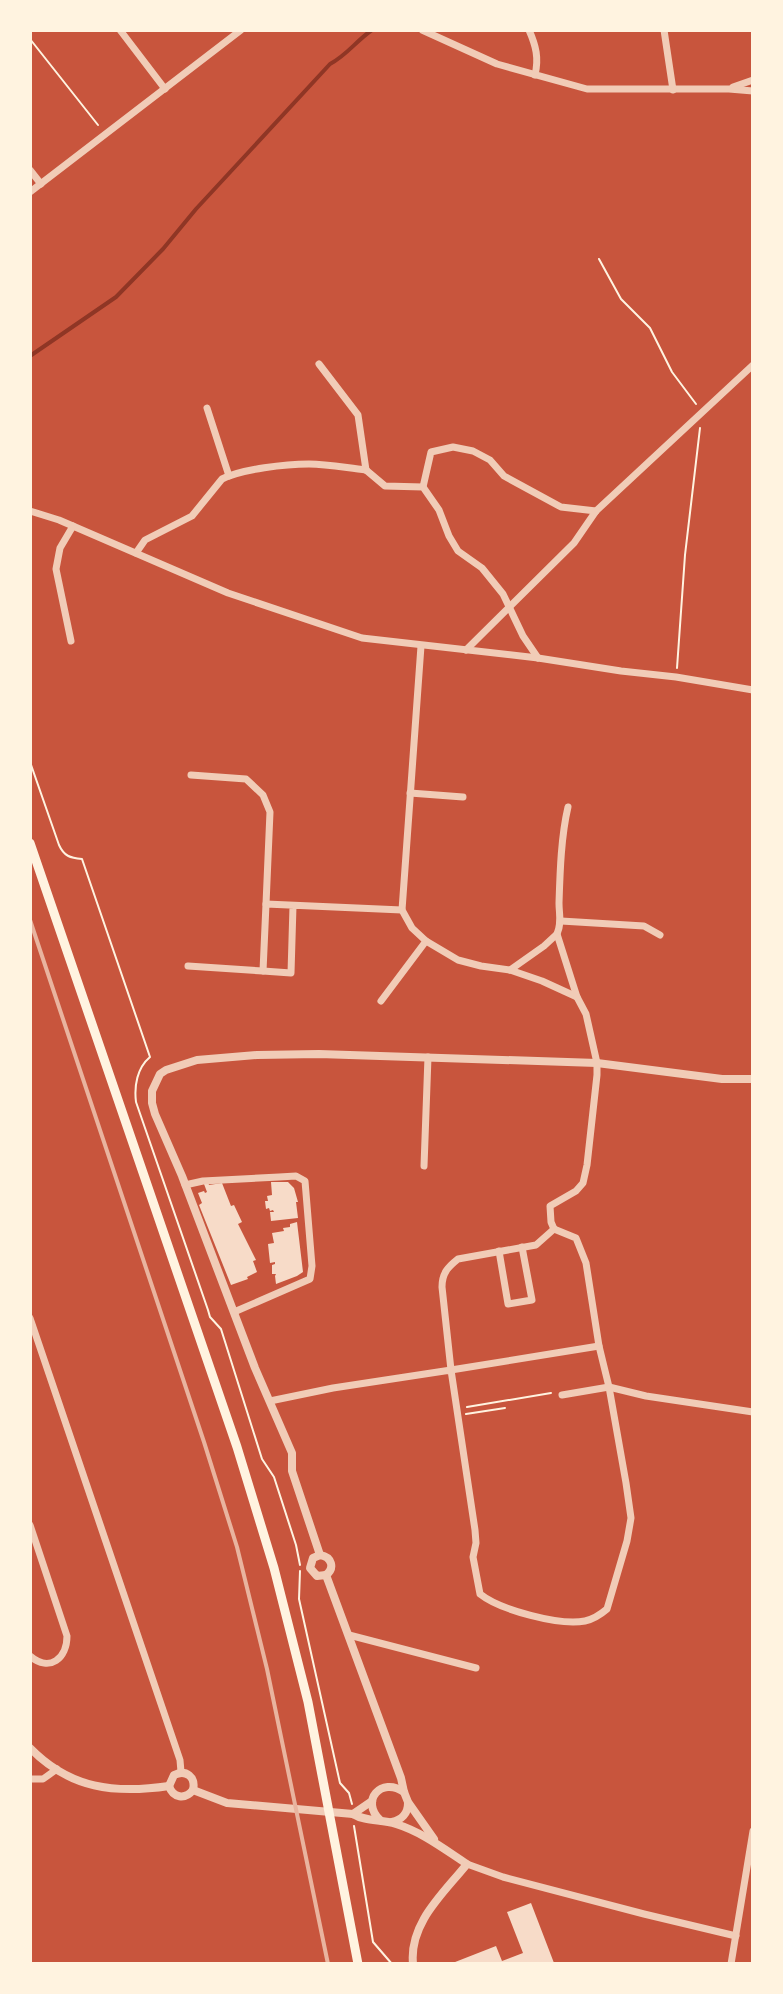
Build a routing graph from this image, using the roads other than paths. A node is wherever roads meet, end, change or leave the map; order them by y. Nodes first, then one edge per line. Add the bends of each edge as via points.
1 (120, 30) edge
2 (241, 30) edge
3 (422, 30) edge
4 (529, 30) edge
5 (664, 30) edge
6 (535, 75) junction
7 (753, 80) edge
8 (165, 89) junction
9 (729, 89) junction
10 (673, 90) junction
11 (753, 91) edge
12 (30, 170) edge
13 (41, 184) junction
14 (30, 192) edge
15 (319, 364) dead end
16 (753, 365) edge
17 (207, 408) dead end
18 (366, 470) junction
19 (229, 476) junction
20 (423, 487) junction
21 (30, 511) edge
22 (596, 511) junction
23 (73, 526) junction
24 (136, 553) junction
25 (510, 607) junction
26 (71, 641) dead end
27 (421, 646) junction
28 (466, 650) junction
29 (538, 658) junction
30 (753, 690) edge
31 (191, 775) dead end
32 (410, 793) junction
33 (463, 797) dead end
34 (568, 807) dead end
35 (30, 843) edge
36 (266, 904) junction
37 (293, 906) junction
38 (402, 910) junction
39 (561, 921) junction
40 (557, 934) junction
41 (660, 935) dead end
42 (426, 941) junction
43 (188, 966) dead end
44 (510, 970) junction
45 (263, 971) junction
46 (577, 997) junction
47 (381, 1001) dead end
48 (428, 1057) junction
49 (597, 1063) junction
50 (753, 1079) edge
51 (424, 1166) dead end
52 (185, 1185) junction
53 (554, 1229) junction
54 (522, 1247) junction
55 (499, 1251) junction
56 (234, 1312) junction
57 (30, 1318) edge
58 (599, 1346) junction
59 (451, 1370) junction
60 (609, 1387) junction
61 (562, 1395) dead end
62 (270, 1401) junction
63 (753, 1412) edge
64 (30, 1525) edge
65 (320, 1555) junction
66 (326, 1575) junction
67 (349, 1635) junction
68 (30, 1656) edge
69 (476, 1668) dead end
70 (30, 1748) edge
71 (394, 1762) junction
72 (57, 1769) junction
73 (181, 1772) junction
74 (30, 1779) edge
75 (169, 1786) junction
76 (389, 1786) junction
77 (193, 1790) junction
78 (404, 1792) junction
79 (372, 1801) junction
80 (408, 1802) junction
81 (353, 1814) junction
82 (380, 1820) junction
83 (392, 1822) junction
84 (753, 1831) edge
85 (436, 1842) junction
86 (467, 1864) junction
87 (736, 1936) junction
88 (358, 1964) edge
89 (413, 1964) edge
90 (731, 1964) edge

1 - 8 street
2 - 8 street
3 - 6 street
4 - 6 street via 536,46
5 - 10 street
6 - 10 street via 587,89
7 - 9 street
8 - 13 street
9 - 10 street
9 - 11 street
12 - 13 street
13 - 14 street
15 - 18 street via 358,415
16 - 22 street
17 - 19 street
18 - 19 street via 308,464
18 - 20 street via 385,486
19 - 24 street via 192,516 145,540
20 - 22 street via 431,452 453,447 490,460 504,476 561,507
20 - 25 street via 458,551 482,568
21 - 23 street
22 - 25 street via 574,543
23 - 24 street
23 - 26 street via 60,548 56,569
24 - 27 street via 228,593 362,638
25 - 28 street
25 - 29 street
27 - 28 street
27 - 32 street
28 - 29 street
29 - 30 street
31 - 36 street via 246,779 263,795 270,812
32 - 33 street
32 - 38 street
34 - 39 street
35 - 88 main road via 274,1568 308,1702
36 - 37 street
36 - 45 street
37 - 38 street
37 - 45 street via 291,973
38 - 42 street
39 - 40 street
39 - 41 street via 644,926
40 - 44 street
40 - 46 street
42 - 44 street via 458,960
42 - 47 street
43 - 45 street
44 - 46 street
46 - 49 street
48 - 49 street
48 - 51 street
48 - 52 street via 257,1055 197,1060 166,1070 154,1083 152,1103
49 - 50 street
49 - 53 street via 583,1183 550,1206
52 - 56 street
52 - 56 street via 296,1176 305,1181 310,1279
53 - 54 street via 536,1245
53 - 58 street via 576,1238 586,1263
54 - 55 street
54 - 55 street via 532,1300 508,1304
55 - 59 street via 458,1259 442,1277
56 - 62 street
57 - 73 street
58 - 59 street
58 - 60 street
59 - 60 street via 480,1594 490,1602 566,1622 598,1617 607,1609 630,1530
59 - 62 street
60 - 61 street
60 - 63 street
62 - 65 street via 292,1453 292,1471
64 - 68 street via 67,1636 67,1647 50,1664
65 - 66 street via 331,1563
65 - 66 street via 310,1568 317,1576
66 - 67 street
67 - 69 street
67 - 71 street
70 - 72 street
71 - 76 street
71 - 78 street
72 - 74 street via 43,1779
72 - 75 street via 110,1789
73 - 75 street
73 - 77 street via 192,1778
75 - 77 street via 179,1797
76 - 78 street
76 - 79 street
77 - 81 street via 227,1803
78 - 80 street
79 - 81 street
79 - 82 street
80 - 83 street via 406,1813
80 - 85 street
81 - 82 street
82 - 83 street
83 - 85 street
84 - 87 street
85 - 86 street
86 - 87 street
86 - 89 street via 418,1928
87 - 90 street

